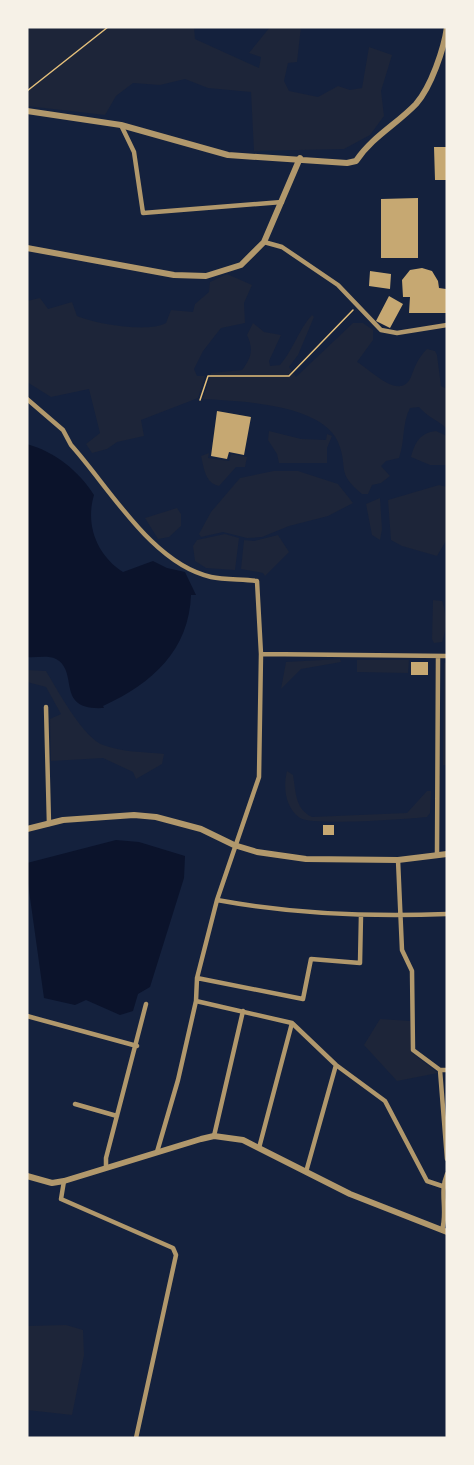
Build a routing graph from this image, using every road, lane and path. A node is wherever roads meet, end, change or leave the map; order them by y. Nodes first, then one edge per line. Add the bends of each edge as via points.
1 (108, 27) edge
2 (447, 27) edge
3 (27, 91) edge
4 (27, 111) edge
5 (121, 125) junction
6 (300, 158) junction
7 (282, 202) junction
8 (264, 242) junction
9 (27, 248) edge
10 (357, 305) junction
11 (447, 325) edge
12 (27, 399) edge
13 (200, 400) dead end
14 (261, 654) junction
15 (438, 656) junction
16 (447, 656) edge
17 (46, 707) dead end
18 (49, 824) junction
19 (27, 830) edge
20 (234, 845) junction
21 (437, 854) junction
22 (447, 854) edge
23 (398, 860) junction
24 (217, 900) junction
25 (447, 914) edge
26 (361, 915) junction
27 (399, 916) junction
28 (197, 978) junction
29 (196, 1001) junction
30 (146, 1004) dead end
31 (243, 1011) junction
32 (27, 1016) edge
33 (292, 1023) junction
34 (137, 1046) junction
35 (336, 1065) junction
36 (440, 1070) junction
37 (447, 1070) edge
38 (75, 1104) dead end
39 (117, 1116) junction
40 (214, 1136) junction
41 (259, 1148) junction
42 (157, 1152) junction
43 (447, 1159) edge
44 (106, 1168) junction
45 (306, 1172) junction
46 (447, 1174) edge
47 (27, 1176) edge
48 (64, 1181) junction
49 (442, 1186) junction
50 (444, 1231) edge
51 (136, 1438) edge

1 - 3 path
2 - 6 street via 435,70 417,103 364,148 356,161
4 - 5 street
5 - 6 street via 228,155
5 - 7 street via 134,152 143,213
6 - 7 street
7 - 8 street
8 - 9 street via 242,265 206,276 174,275
8 - 10 street via 301,259 338,285
10 - 11 street via 381,330 397,333
10 - 13 path via 289,376 208,376
12 - 14 street via 63,430 137,527 163,553 210,577 257,581
14 - 15 street
14 - 20 street via 259,777
15 - 16 street
15 - 21 street
17 - 18 street
18 - 19 street
18 - 20 street via 110,816 156,817 201,829
20 - 23 street via 306,859
20 - 24 street
21 - 22 street
21 - 23 street
23 - 27 street
24 - 26 street via 273,910
24 - 28 street
25 - 27 street
26 - 27 street
26 - 28 street via 360,963 311,959 303,999
27 - 36 street via 402,950 412,971 413,1050
28 - 29 street
29 - 31 street
29 - 42 street
30 - 34 street
31 - 33 street
31 - 40 street
32 - 34 street
33 - 35 street
33 - 41 street
34 - 39 street
35 - 45 street
35 - 49 street via 385,1101 427,1181
36 - 37 street
36 - 43 street
38 - 39 street
39 - 44 street
40 - 41 street via 237,1138
40 - 42 street
41 - 45 street
42 - 44 street
44 - 48 street
45 - 50 street via 359,1198
46 - 49 street
47 - 48 street via 52,1183
48 - 51 street via 61,1199 173,1248 176,1255
49 - 50 street

